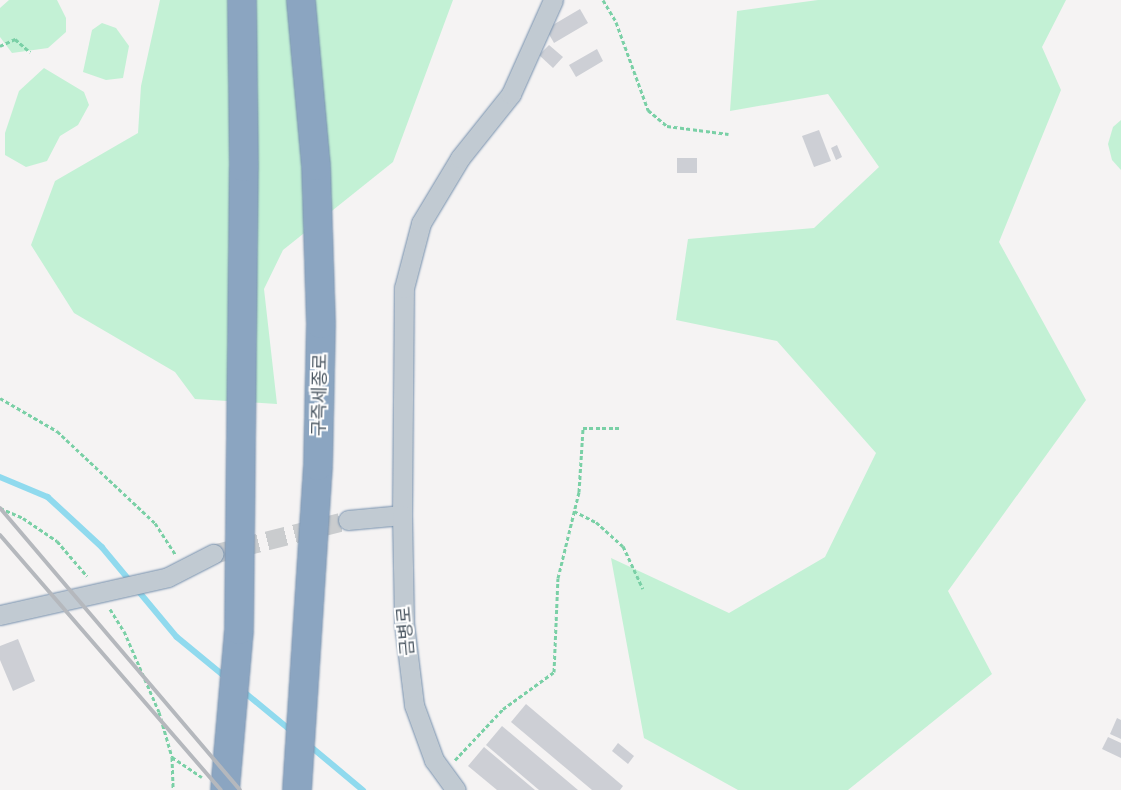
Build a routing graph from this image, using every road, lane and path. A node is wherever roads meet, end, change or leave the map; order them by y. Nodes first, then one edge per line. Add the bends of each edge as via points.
1 (242, 0) edge
2 (301, 0) edge
3 (553, 0) edge
4 (603, 0) edge
5 (0, 46) edge
6 (30, 52) dead end
7 (728, 134) dead end
8 (0, 398) edge
9 (619, 428) dead end
10 (0, 508) edge
11 (574, 512) junction
12 (402, 515) junction
13 (348, 520) tunnel mouth
14 (213, 554) tunnel mouth
15 (176, 573) junction
16 (643, 589) dead end
17 (101, 594) junction
18 (0, 615) edge
19 (172, 757) junction
20 (444, 774) junction
21 (213, 784) edge
22 (173, 790) edge
23 (297, 790) edge
24 (456, 790) edge

1 - 21 highway via 244,167 239,630 230,741
2 - 23 highway, 구즉세종로 via 316,166 321,324 318,466 307,677
3 - 12 street, 금병로 via 512,94 460,158 421,223 404,288
4 - 7 path via 616,22 648,110 668,126
5 - 6 path via 15,39
8 - 15 path via 57,431 155,523
9 - 11 path via 583,428 579,492
10 - 17 path via 23,518 57,541
11 - 16 path via 596,522 623,546
11 - 20 path via 558,578 554,672 503,709
12 - 13 street
12 - 20 street, 금병로 via 404,623 414,704 434,760
14 - 15 street
15 - 17 street
17 - 18 street
17 - 19 path via 124,631 159,712
19 - 21 path
19 - 22 path
20 - 24 street, 금병로

